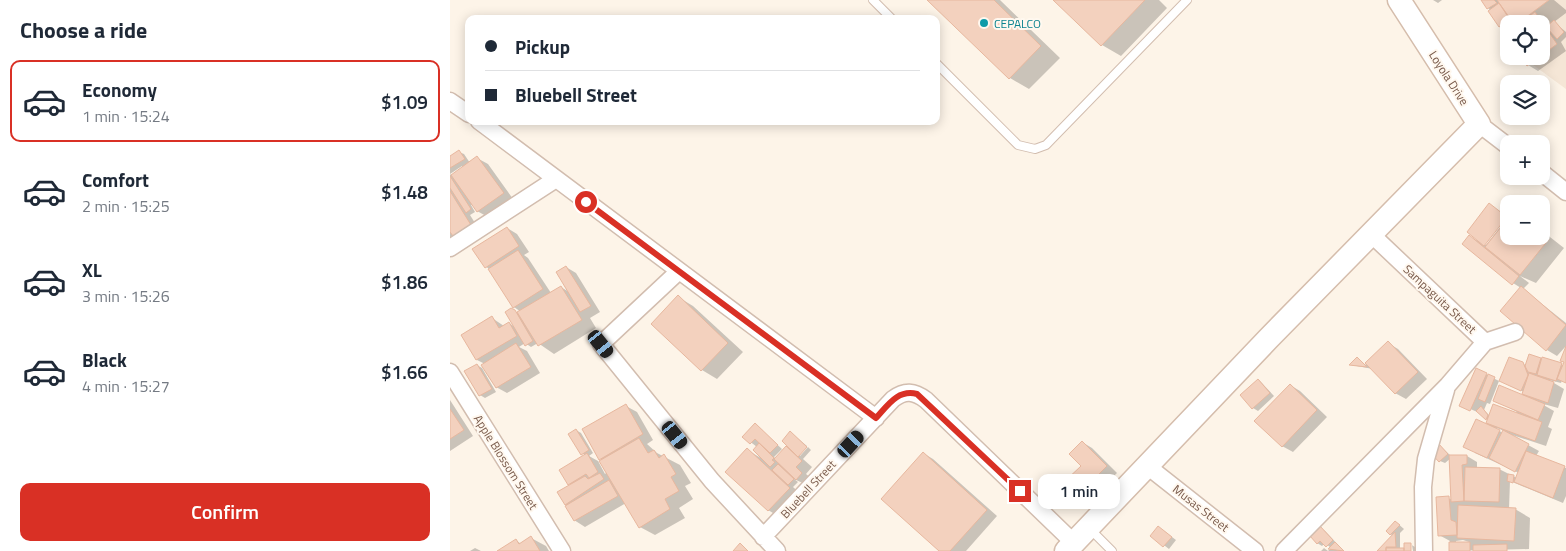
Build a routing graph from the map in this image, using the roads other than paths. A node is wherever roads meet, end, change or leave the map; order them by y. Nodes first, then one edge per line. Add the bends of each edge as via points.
1 (873, 0) edge
2 (1186, 0) edge
3 (1400, 0) edge
4 (888, 15) edge
5 (940, 67) edge
6 (450, 101) edge
7 (465, 111) edge
8 (1479, 124) junction
9 (484, 125) edge
10 (1500, 140) edge
11 (556, 179) junction
12 (1550, 179) edge
13 (1566, 192) edge
14 (1372, 234) junction
15 (450, 248) edge
16 (679, 270) junction
17 (1515, 332) dead end
18 (1485, 342) junction
19 (450, 372) edge
20 (1448, 385) junction
21 (876, 418) junction
22 (1146, 465) junction
23 (763, 537) junction
24 (1076, 540) edge
25 (562, 551) edge
26 (777, 551) edge
27 (1112, 551) edge
28 (1255, 551) edge
29 (1284, 551) edge
30 (1424, 551) edge

1 - 4 lane
2 - 5 lane via 1046,145 1034,149 1018,145
3 - 8 street, Loyola Drive
6 - 7 street
8 - 10 street, Loyola Drive
8 - 14 street
9 - 11 street
11 - 15 street
11 - 16 street
12 - 13 street
14 - 18 street, Sampaguita Street
14 - 22 street
16 - 21 street
16 - 23 street via 601,344 712,481
17 - 18 street, Sampaguita Street
18 - 20 street
19 - 25 street, Apple Blossom Street
20 - 29 street
20 - 30 street via 1426,459
21 - 23 street, Bluebell Street
21 - 24 street, Bluebell Street via 900,394 917,394
22 - 24 street
22 - 28 street, Musas Street
23 - 26 street
24 - 27 lane

